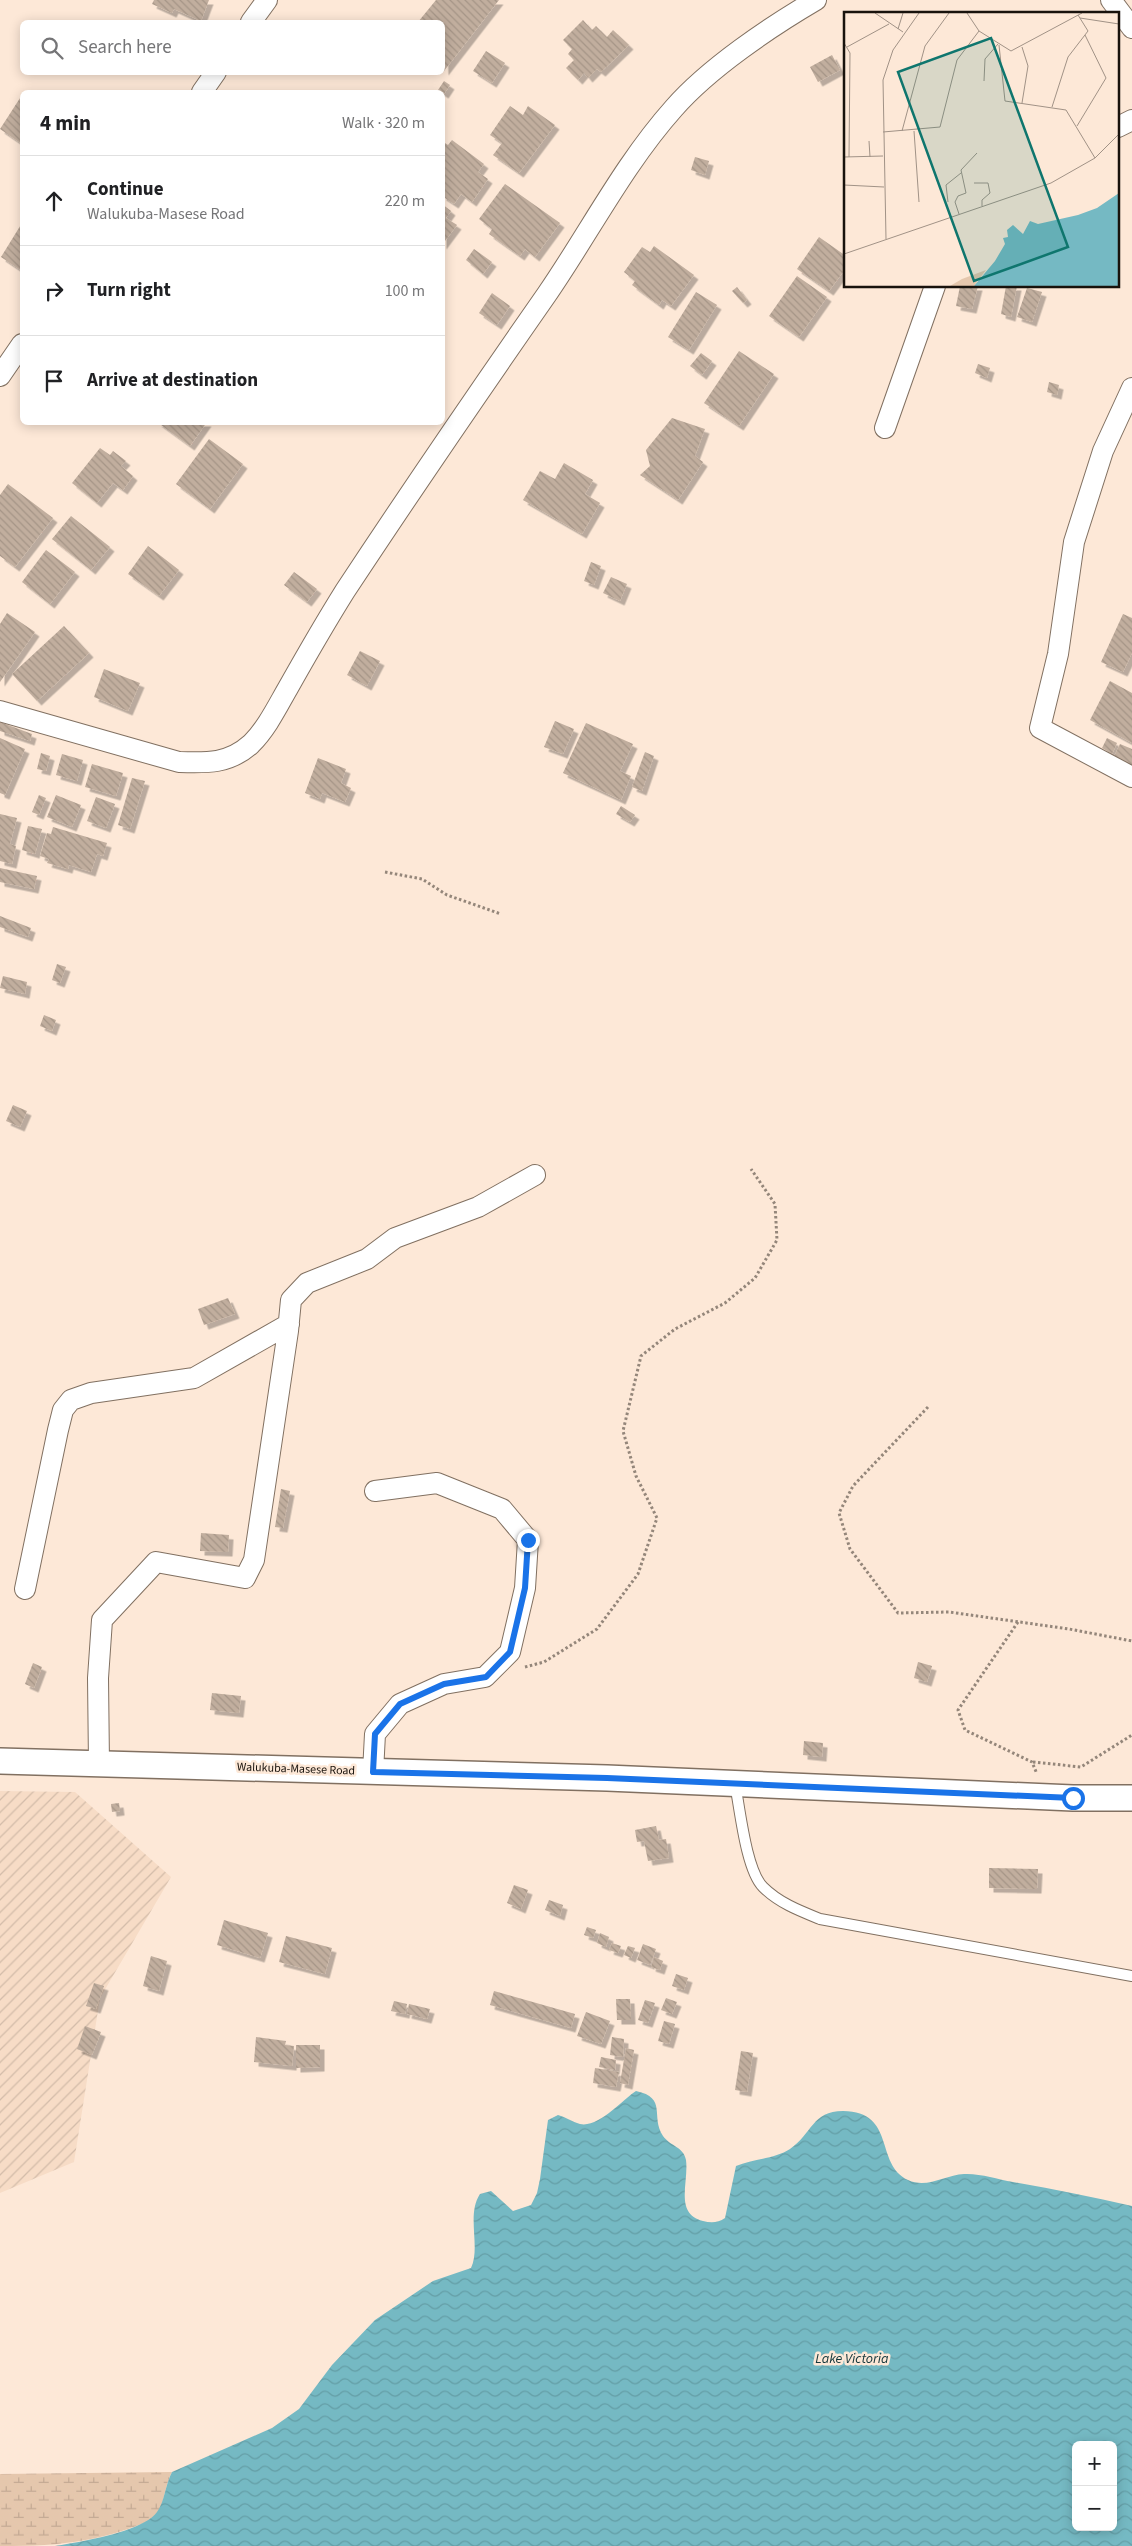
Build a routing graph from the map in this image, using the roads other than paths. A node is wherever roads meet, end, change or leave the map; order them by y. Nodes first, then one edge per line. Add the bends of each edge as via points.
1 (267, 0) edge
2 (816, 0) edge
3 (1111, 0) edge
4 (252, 20) edge
5 (1132, 28) edge
6 (214, 75) edge
7 (203, 90) edge
8 (1132, 120) edge
9 (1120, 126) edge
10 (934, 288) edge
11 (20, 347) edge
12 (0, 376) edge
13 (1132, 388) edge
14 (884, 428) dead end
15 (0, 711) edge
16 (1132, 776) edge
17 (534, 1175) dead end
18 (289, 1324) junction
19 (375, 1491) dead end
20 (25, 1589) dead end
21 (0, 1761) edge
22 (99, 1764) junction
23 (373, 1772) junction
24 (735, 1784) junction
25 (1132, 1798) edge
26 (1132, 1976) edge

1 - 4 street
2 - 15 street via 791,14 714,71 674,107 640,151 418,480 332,612 267,724 251,744 230,759 179,762
3 - 5 street
6 - 7 street
8 - 9 street
10 - 14 street
11 - 12 street
13 - 16 street via 1103,451 1074,542 1058,654 1040,728
17 - 18 street via 478,1207 395,1238 367,1258 307,1284 291,1300
18 - 20 street via 194,1378 91,1393 71,1400 64,1410 54,1447
18 - 22 street via 254,1560 245,1578 156,1562 102,1620 98,1678
19 - 23 street via 437,1483 502,1509 528,1540 525,1588 510,1652 486,1677 444,1684 400,1704 375,1734
21 - 22 street, Walukuba-Masese Road
22 - 23 street, Walukuba-Masese Road
23 - 24 street, Walukuba-Masese Road
24 - 25 street, Walukuba-Masese Road
24 - 26 lane via 749,1860 762,1886 787,1905 820,1919

